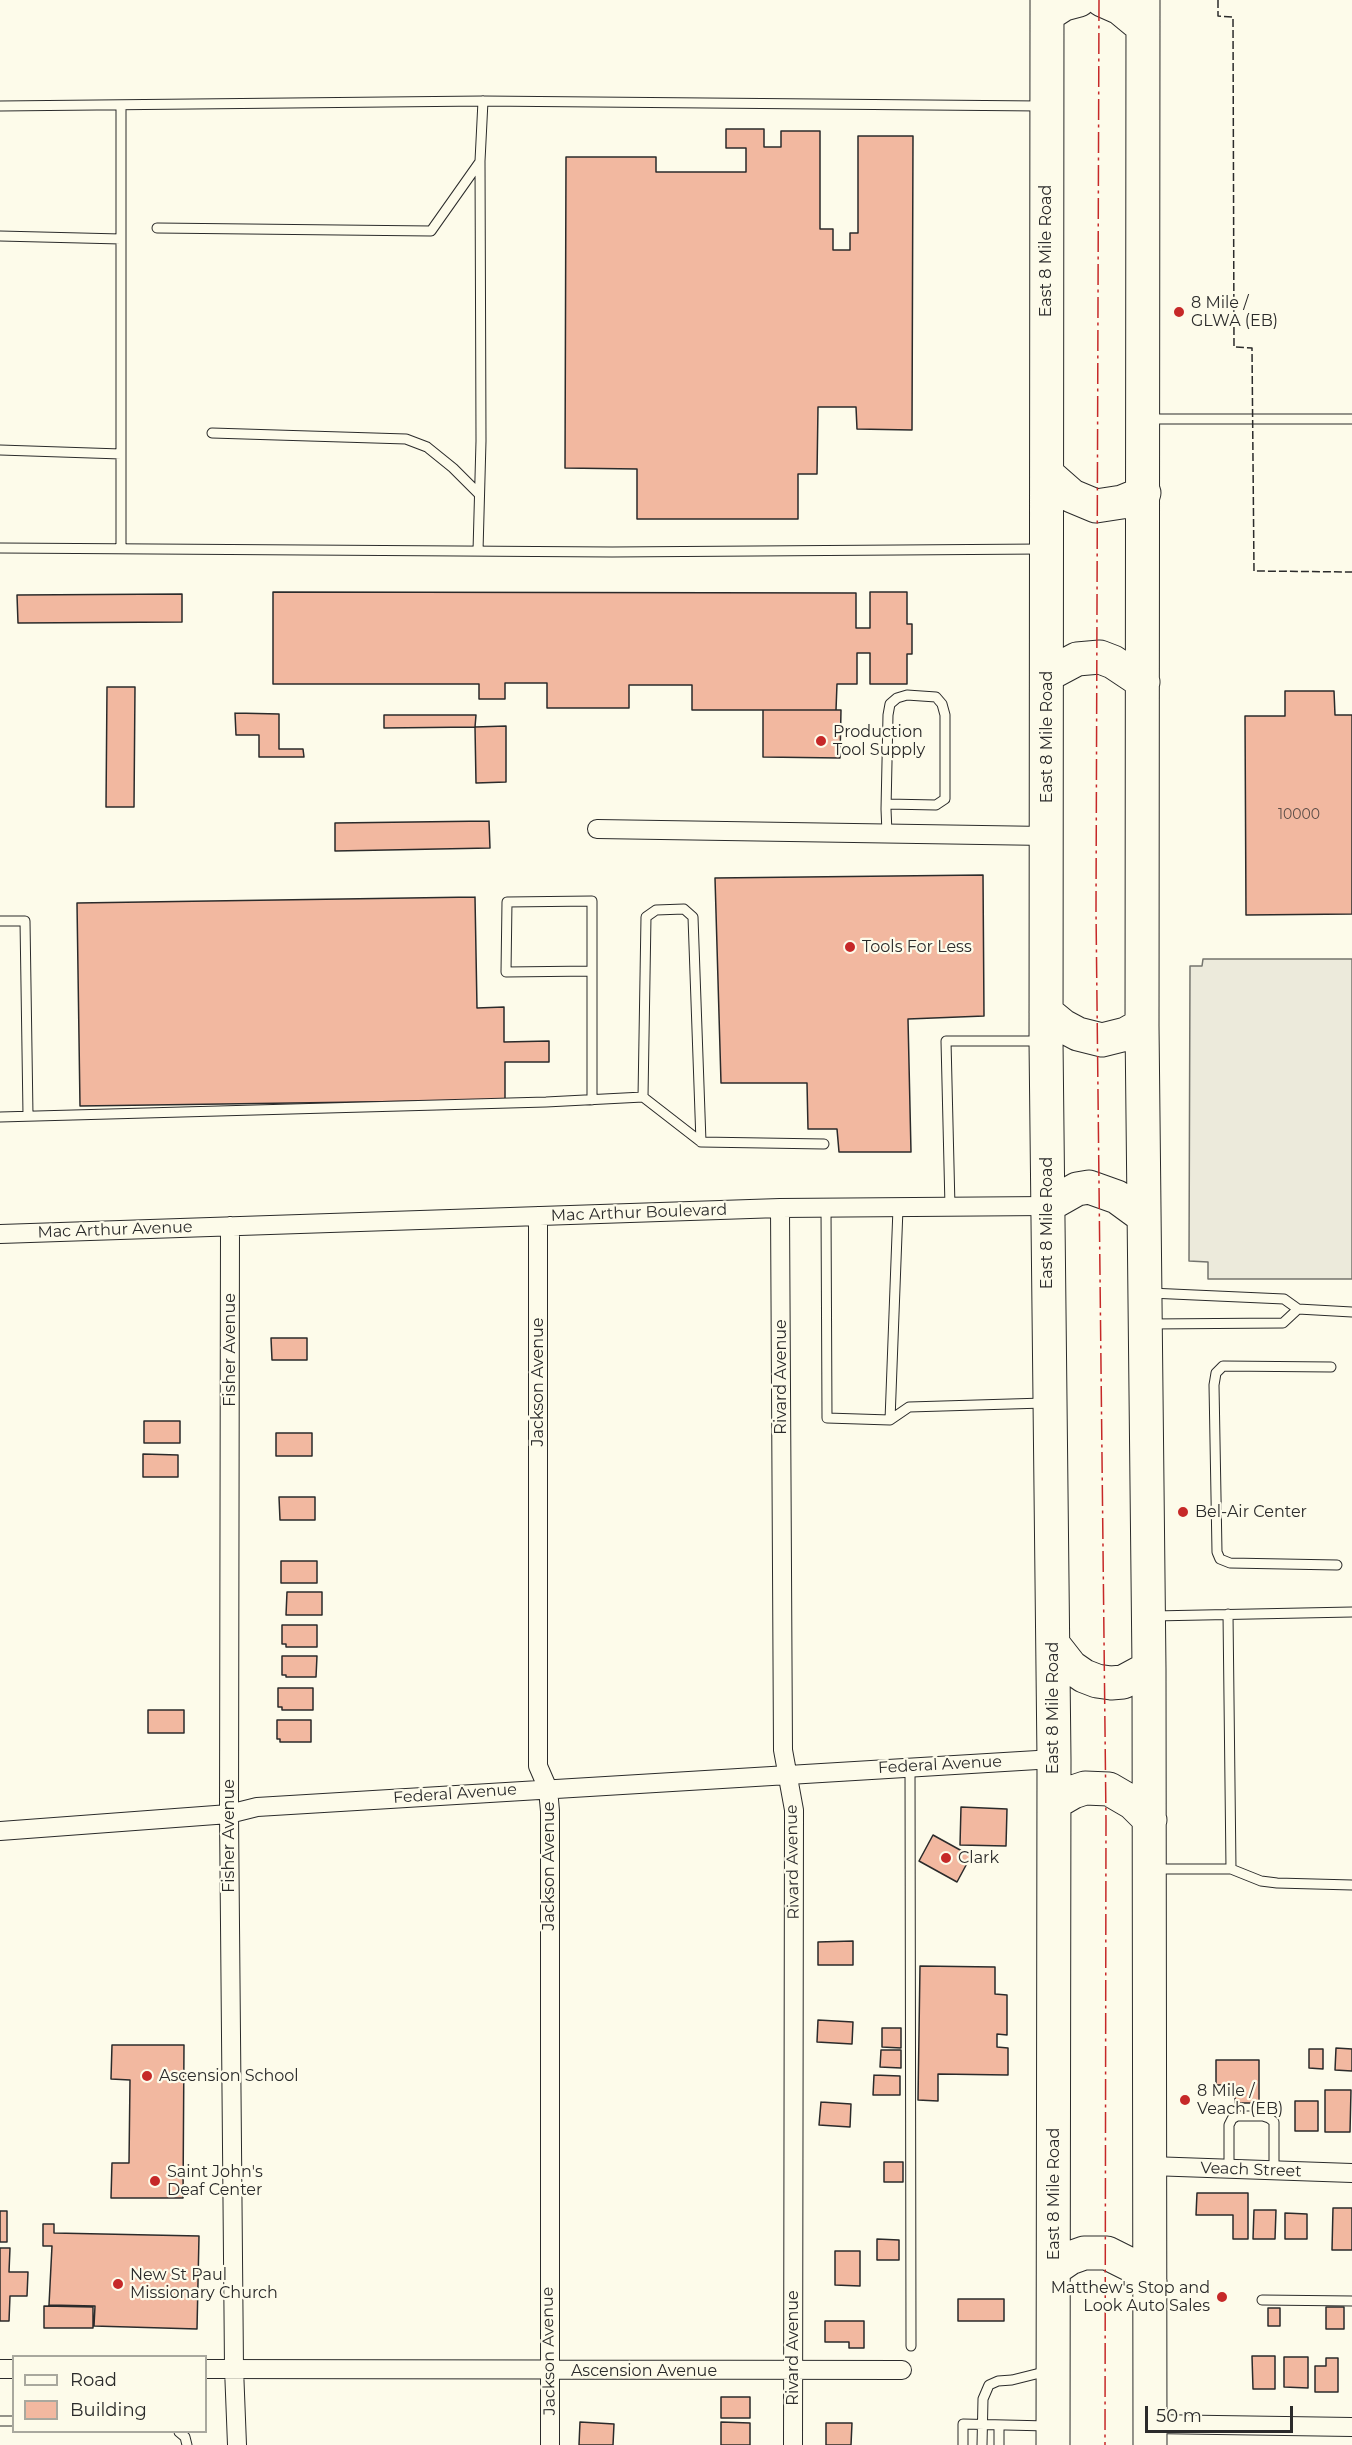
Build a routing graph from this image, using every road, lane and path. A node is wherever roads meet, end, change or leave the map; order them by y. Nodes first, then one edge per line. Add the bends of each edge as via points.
1 (1079, 0) edge
2 (1102, 0) edge
3 (1047, 8) edge
4 (1143, 13) edge
5 (483, 101) junction
6 (121, 105) junction
7 (0, 106) edge
8 (1046, 106) junction
9 (480, 161) junction
10 (157, 228) dead end
11 (0, 236) edge
12 (121, 239) junction
13 (1352, 418) edge
14 (1144, 419) junction
15 (212, 434) dead end
16 (0, 450) edge
17 (121, 454) junction
18 (1047, 474) junction
19 (1144, 492) junction
20 (479, 494) junction
21 (0, 548) edge
22 (121, 549) junction
23 (1047, 549) junction
24 (478, 551) junction
25 (1047, 675) junction
26 (1143, 682) junction
27 (887, 804) junction
28 (597, 829) dead end
29 (887, 833) junction
30 (1046, 836) junction
31 (0, 921) edge
32 (592, 971) junction
33 (1142, 1025) junction
34 (1046, 1026) junction
35 (643, 1097) junction
36 (592, 1100) junction
37 (28, 1115) junction
38 (0, 1117) edge
39 (701, 1142) junction
40 (824, 1144) dead end
41 (1047, 1206) junction
42 (950, 1207) junction
43 (780, 1208) junction
44 (826, 1208) junction
45 (898, 1208) junction
46 (538, 1216) junction
47 (1143, 1216) junction
48 (231, 1226) junction
49 (0, 1234) edge
50 (1144, 1309) junction
51 (1298, 1310) junction
52 (1352, 1312) edge
53 (1331, 1366) dead end
54 (1049, 1403) junction
55 (890, 1420) junction
56 (1337, 1565) dead end
57 (1352, 1612) edge
58 (1228, 1614) junction
59 (1148, 1616) junction
60 (1053, 1644) junction
61 (1149, 1668) junction
62 (1054, 1759) junction
63 (910, 1767) junction
64 (789, 1774) junction
65 (548, 1789) junction
66 (1054, 1803) junction
67 (229, 1814) junction
68 (1150, 1820) junction
69 (0, 1831) edge
70 (1150, 1869) junction
71 (1231, 1869) junction
72 (1352, 1885) edge
73 (1150, 2166) junction
74 (1228, 2169) junction
75 (1274, 2170) junction
76 (1352, 2173) edge
77 (1054, 2269) junction
78 (1150, 2281) junction
79 (1262, 2300) dead end
80 (1352, 2301) edge
81 (911, 2346) dead end
82 (207, 2368) edge
83 (234, 2368) junction
84 (793, 2370) junction
85 (903, 2370) dead end
86 (1054, 2370) junction
87 (550, 2371) junction
88 (983, 2425) junction
89 (999, 2425) junction
90 (1352, 2427) edge
91 (1150, 2434) edge
92 (1053, 2435) edge
93 (237, 2445) edge
94 (550, 2445) edge
95 (793, 2445) edge
96 (963, 2445) edge
97 (982, 2445) edge
98 (999, 2445) edge

1 - 3 highway
2 - 4 highway
3 - 8 highway, East 8 Mile Road
4 - 14 highway
5 - 6 lane
5 - 8 lane
5 - 9 lane
6 - 7 lane
6 - 12 lane
8 - 18 highway, East 8 Mile Road
9 - 10 lane via 430,231
9 - 20 lane
11 - 12 lane
12 - 17 lane
13 - 14 lane
14 - 19 highway
15 - 20 lane via 406,439 427,447
16 - 17 lane
17 - 22 lane
18 - 19 highway via 1072,496 1096,506 1122,502
18 - 23 highway, East 8 Mile Road
19 - 26 highway
20 - 24 lane
21 - 22 lane
22 - 24 lane
23 - 24 lane
23 - 25 highway, East 8 Mile Road
25 - 26 highway via 1077,659 1100,657
25 - 30 highway, East 8 Mile Road
26 - 33 highway
27 - 27 lane via 890,704 907,695 936,697 945,716 945,799 936,805
27 - 29 lane
28 - 29 street
29 - 30 street
30 - 34 highway, East 8 Mile Road
31 - 37 lane via 26,921
32 - 32 lane via 592,901 507,902 506,972
32 - 36 lane
33 - 34 highway via 1102,1040
33 - 47 highway
34 - 41 highway, East 8 Mile Road
34 - 42 lane via 946,1041
35 - 36 lane
35 - 39 lane
35 - 39 lane via 646,917 656,910 684,909 693,917
36 - 37 lane
37 - 38 lane
39 - 40 lane
41 - 42 street, Mac Arthur Boulevard
41 - 47 highway via 1077,1189 1089,1187 1117,1197
41 - 54 highway, East 8 Mile Road
42 - 45 street, Mac Arthur Boulevard
43 - 44 street, Mac Arthur Boulevard
43 - 46 street, Mac Arthur Boulevard
43 - 64 street, Rivard Avenue via 783,1750
44 - 45 street, Mac Arthur Boulevard
44 - 55 lane via 827,1418
45 - 55 lane
46 - 48 street, Mac Arthur Boulevard
46 - 65 street, Jackson Avenue via 538,1766
47 - 50 highway
48 - 49 street, Mac Arthur Avenue
48 - 67 street, Fisher Avenue
50 - 51 lane via 1284,1299
50 - 51 lane via 1283,1323
50 - 59 highway
51 - 52 lane
53 - 56 lane via 1223,1366 1216,1373 1217,1552 1220,1559 1230,1563
54 - 55 lane via 909,1407
54 - 60 highway, East 8 Mile Road
57 - 58 lane
58 - 59 lane
58 - 71 lane
59 - 61 highway
60 - 61 highway via 1071,1667 1097,1681 1123,1682
60 - 62 highway, East 8 Mile Road
61 - 68 highway
62 - 63 street, Federal Avenue
62 - 66 highway, East 8 Mile Road
63 - 64 street, Federal Avenue
63 - 81 lane
64 - 65 street, Federal Avenue
64 - 84 street, Rivard Avenue via 794,1810
65 - 67 street, Federal Avenue via 257,1807
65 - 87 street, Jackson Avenue
66 - 68 highway via 1085,1788 1109,1789 1133,1803
66 - 77 highway, East 8 Mile Road
67 - 69 street, Federal Avenue
67 - 83 street, Fisher Avenue
68 - 70 highway
70 - 71 lane
70 - 73 highway
71 - 72 lane via 1277,1883
73 - 74 street, Veach Street
73 - 78 highway
74 - 75 street, Veach Street
74 - 75 lane via 1232,2119 1263,2116 1274,2122
75 - 76 street, Veach Street
77 - 78 highway via 1084,2253 1107,2253 1133,2266
77 - 86 highway, East 8 Mile Road
78 - 91 highway
79 - 80 lane
82 - 83 street, Ascension Avenue
83 - 87 street, Ascension Avenue
83 - 93 street, Fisher Avenue
84 - 85 street, Ascension Avenue
84 - 87 street, Ascension Avenue
84 - 95 street, Rivard Avenue
86 - 88 lane via 989,2385 983,2399
86 - 92 highway, East 8 Mile Road
87 - 94 street, Jackson Avenue
88 - 89 lane
88 - 96 lane via 963,2424
88 - 97 lane
89 - 92 lane
89 - 98 lane
90 - 91 street

